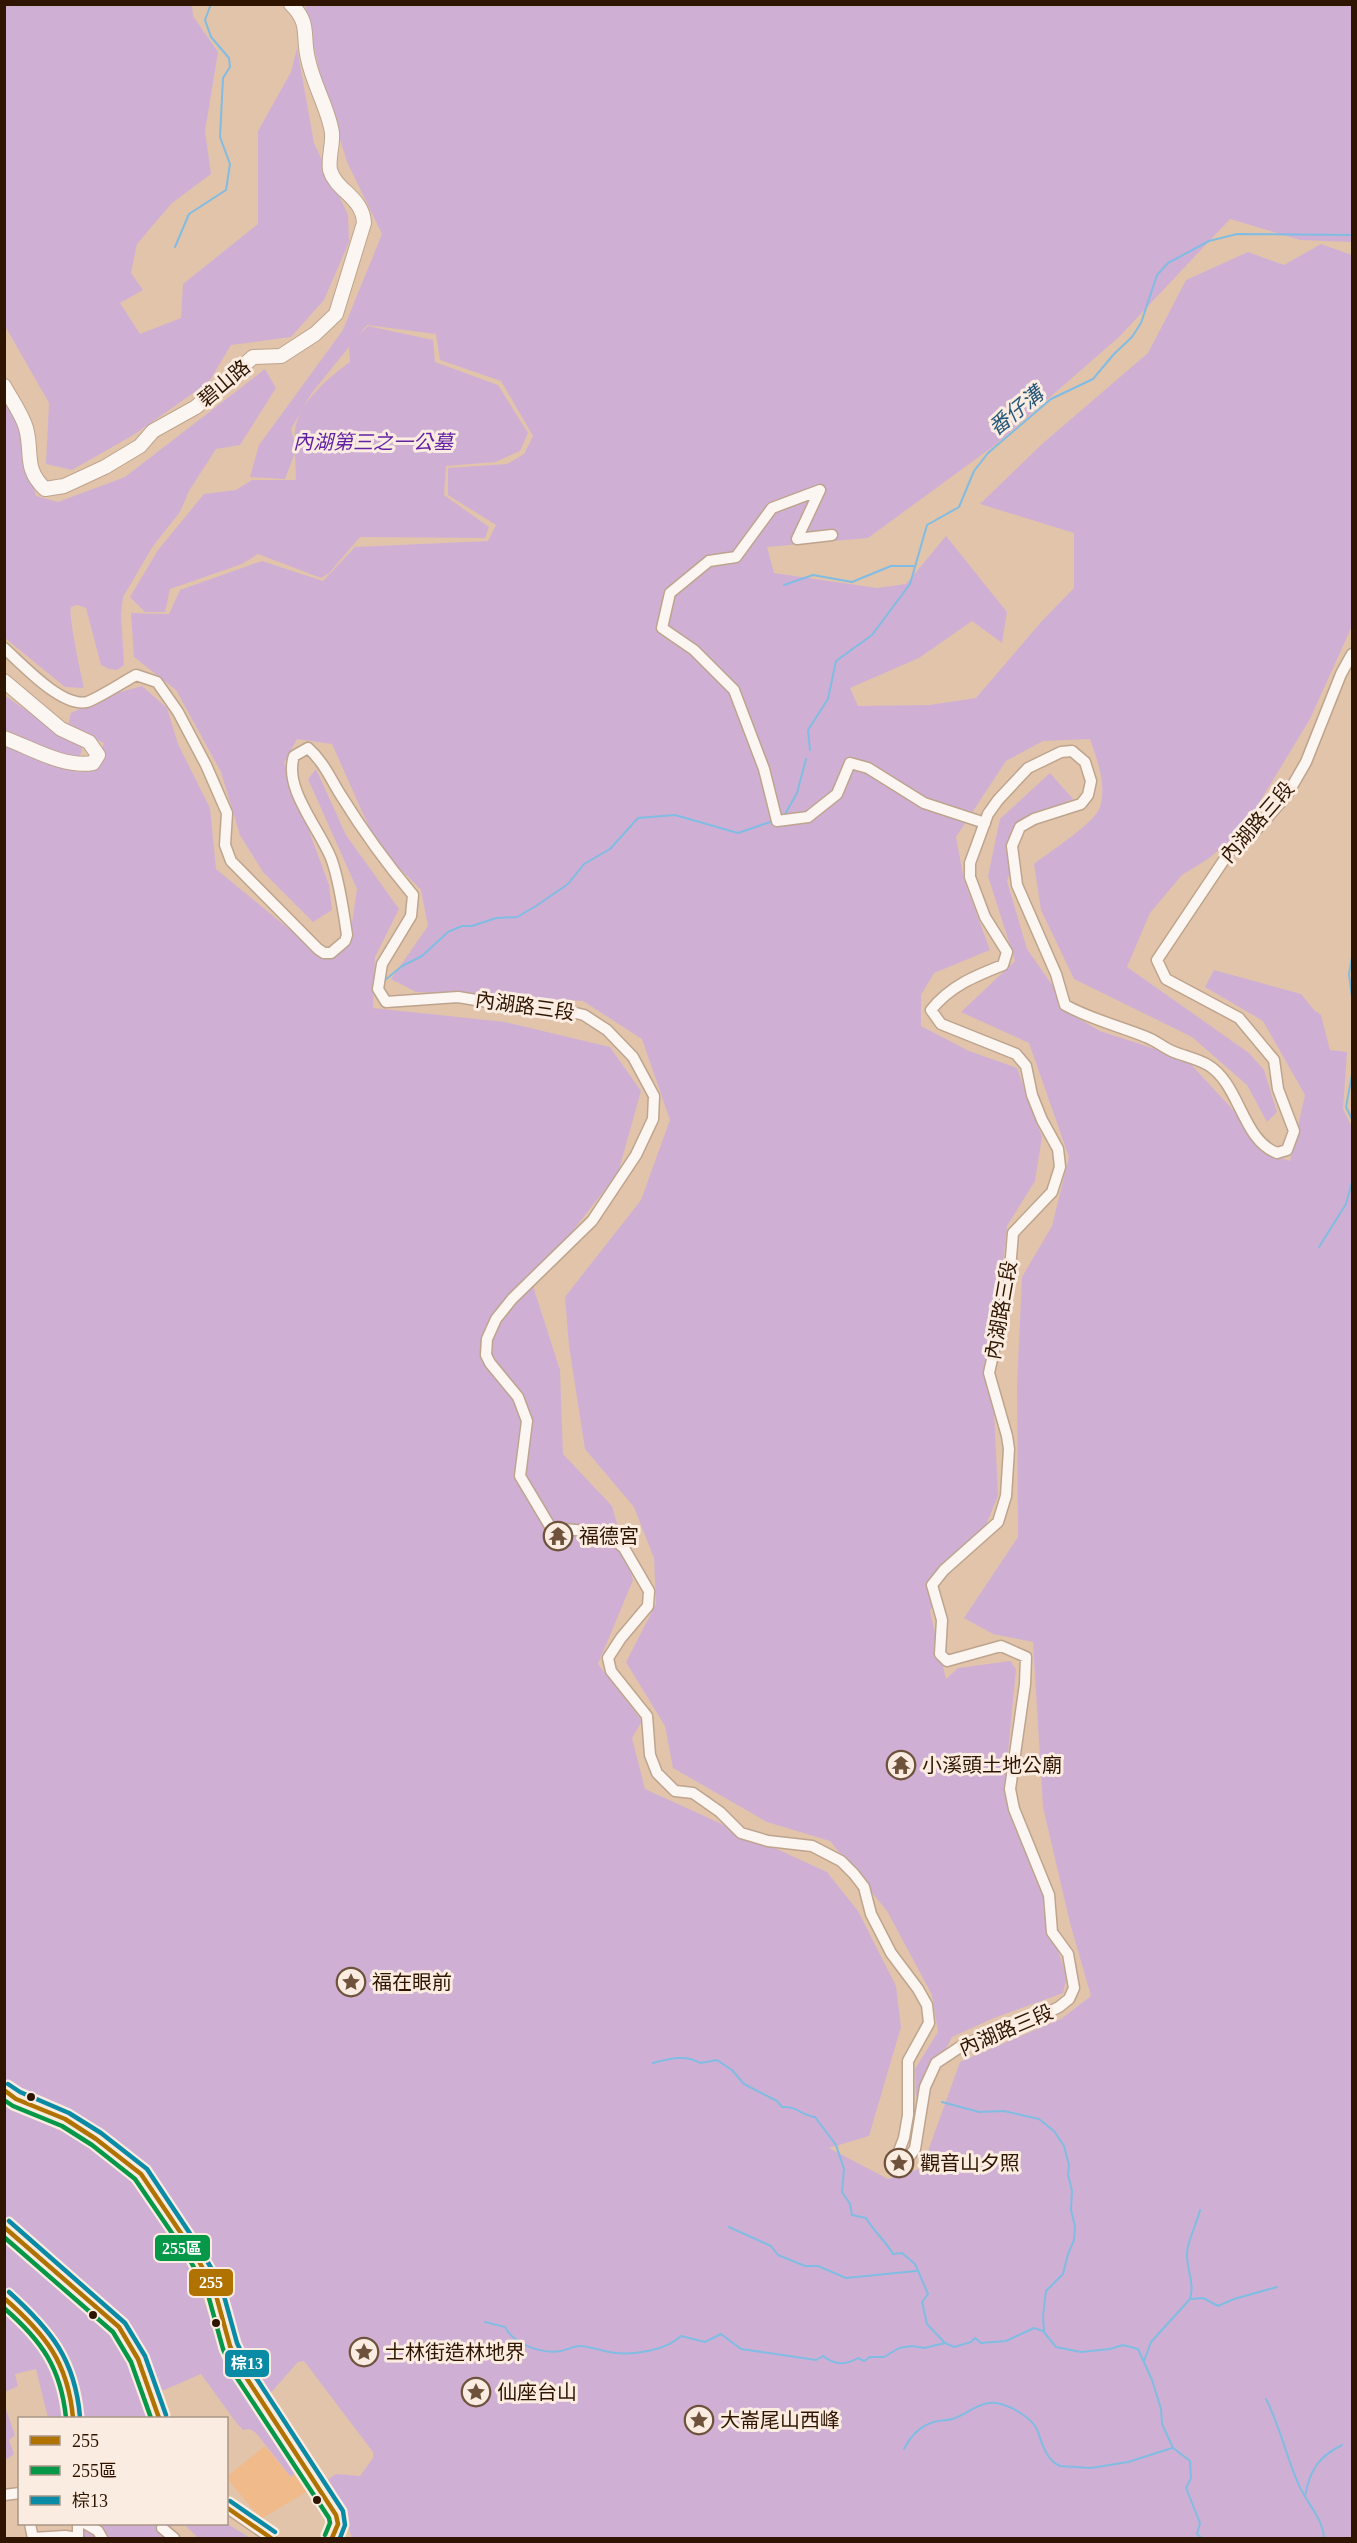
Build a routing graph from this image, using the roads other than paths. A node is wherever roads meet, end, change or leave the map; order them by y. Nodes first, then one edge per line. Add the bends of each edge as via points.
1 (291, 4) edge
2 (4, 386) edge
3 (832, 536) dead end
4 (4, 648) edge
5 (1353, 654) edge
6 (4, 681) edge
7 (4, 738) edge
8 (985, 823) junction
9 (4, 2090) edge
10 (4, 2227) edge
11 (4, 2298) edge
12 (73, 2417) edge
13 (159, 2417) edge
14 (228, 2508) edge
15 (30, 2525) edge
16 (89, 2525) edge
17 (162, 2528) dead end
18 (78, 2538) edge
19 (102, 2538) edge
20 (174, 2538) edge
21 (271, 2538) edge
22 (332, 2538) edge

1 - 2 street, 碧山路 via 304,19 307,57 332,134 330,170 363,213 336,314 315,334 281,356 253,357 196,407 153,431 140,446 64,486 45,489 34,479 28,462 26,428
3 - 8 street via 796,539 820,490 772,508 736,557 709,561 670,593 662,628 694,650 734,690 764,769 777,821 808,817 837,795 850,763 868,768 924,802
4 - 8 street, 內湖路三段 via 48,687 74,702 88,702 136,675 157,682 207,765 227,813 225,845 231,861 318,949 331,953 347,935 331,858 301,802 290,767 294,756 308,748 320,758 383,859 413,895 411,916 382,964 378,989 386,1002 458,996 584,1015 607,1030 633,1057 651,1085 656,1108 653,1119 627,1170 592,1221 496,1318 487,1339 486,1355 518,1397 525,1414 527,1429 520,1476 545,1522 556,1530 587,1531 612,1538 624,1548 649,1591 648,1606 608,1658 611,1671 647,1716 650,1755 657,1773 675,1791 693,1793 741,1833 768,1841 812,1846 841,1861 864,1887 871,1914 891,1953 927,2005 929,2023 908,2061 908,2115 899,2151 903,2157 909,2157 915,2149 925,2087 936,2063 991,2033 1029,2022 1059,2007 1074,1988 1068,1954 1052,1932 1049,1895 1014,1809 1010,1789 1026,1657 1000,1646 947,1661 940,1654 942,1620 932,1585 998,1522 1006,1496 1009,1449 989,1373 1010,1282 1013,1233 1052,1192 1060,1167 1058,1149 1038,1112 1026,1066 1016,1054 941,1024 931,1010 963,981 1003,965 1007,952 985,917 970,877 970,863
5 - 8 street, 內湖路三段 via 1341,674 1306,762 1287,795 1258,828 1230,851 1157,960 1166,979 1239,1018 1274,1060 1278,1089 1294,1131 1287,1150 1277,1153 1268,1149 1209,1065 1065,1005 1056,974 1017,885 1012,846 1020,827 1081,804 1091,781 1085,762 1072,751 1061,752 1028,768 998,800
6 - 7 street via 61,729 89,742 98,755 93,763 75,763
9 - 22 street via 65,2119 96,2139 141,2174 157,2195 214,2288 240,2368 336,2515 339,2524
10 - 13 street via 128,2338
11 - 12 street via 32,2322 64,2367
14 - 21 street
15 - 18 street via 33,2538
16 - 19 street
17 - 20 street

